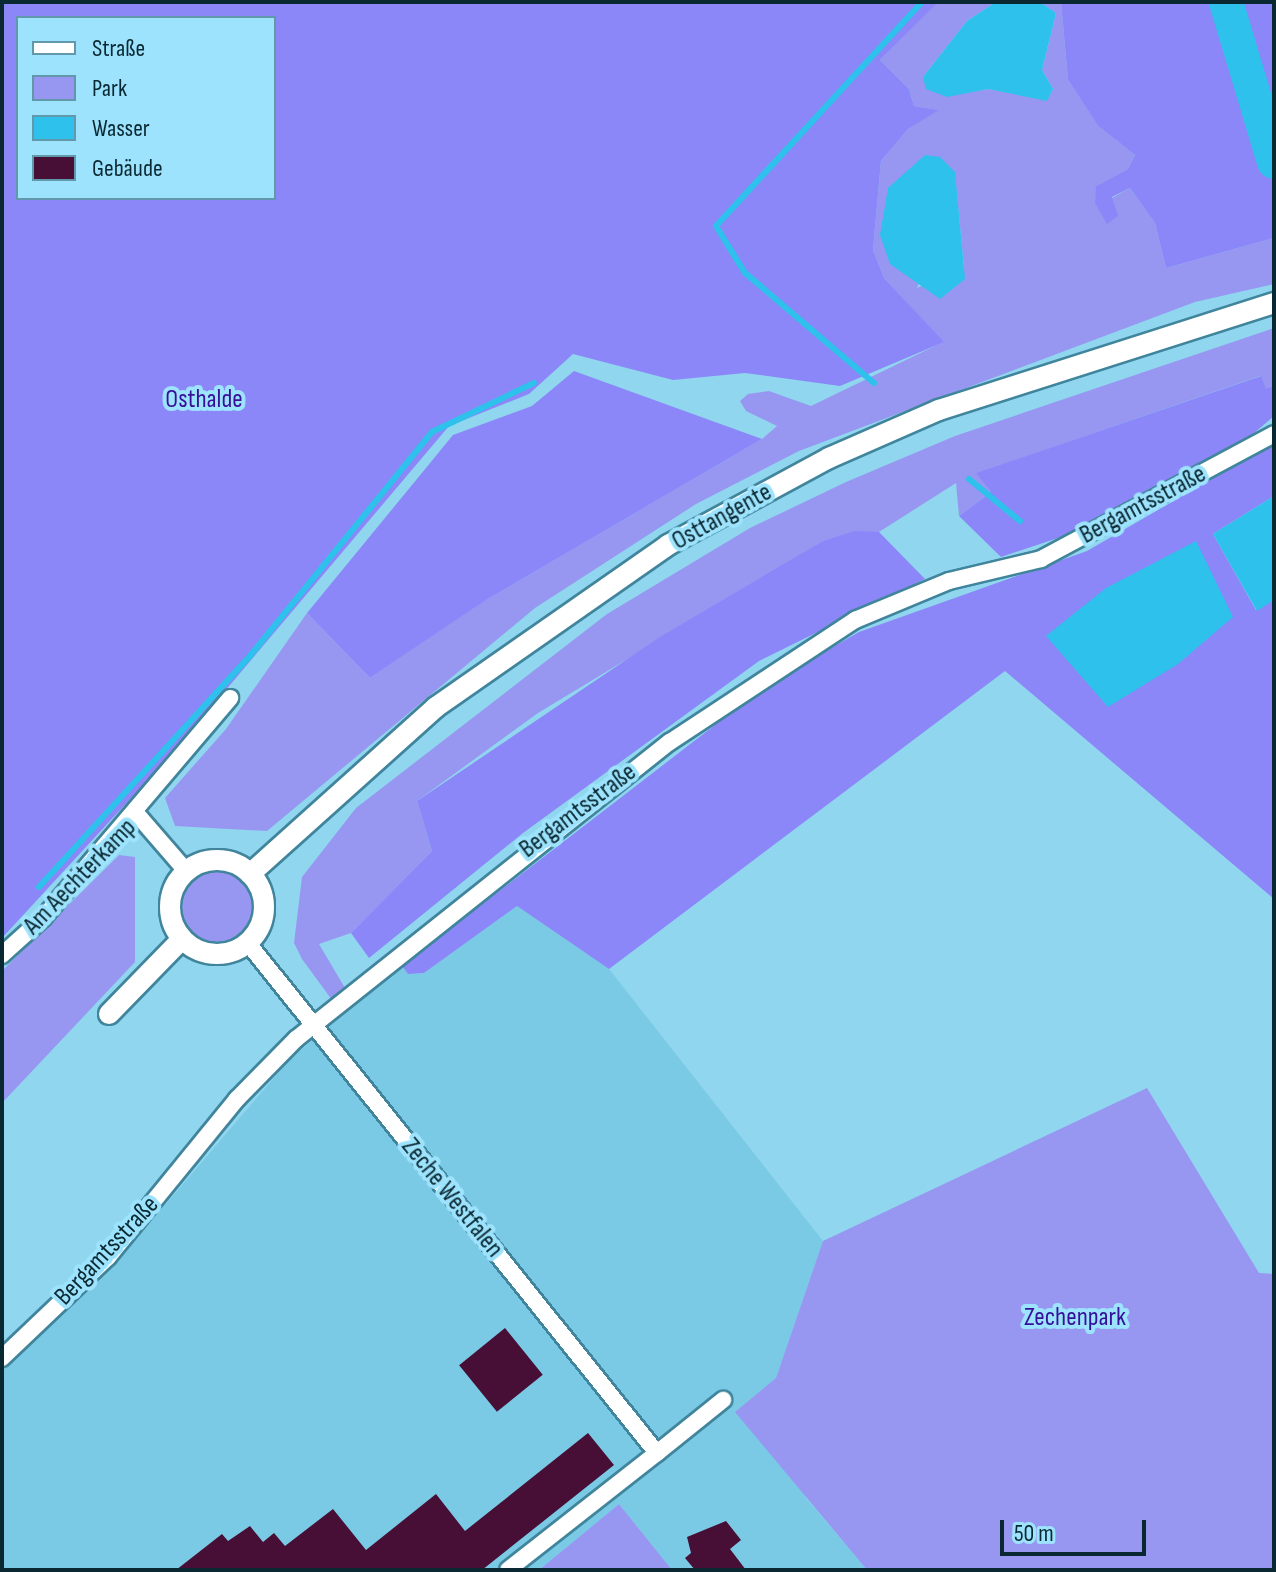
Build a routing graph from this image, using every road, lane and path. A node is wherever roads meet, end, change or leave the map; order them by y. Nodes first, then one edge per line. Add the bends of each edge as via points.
1 (1270, 304) edge
2 (1274, 434) edge
3 (230, 698) dead end
4 (136, 813) junction
5 (186, 871) junction
6 (250, 874) junction
7 (182, 939) junction
8 (247, 942) junction
9 (2, 955) edge
10 (109, 1014) dead end
11 (312, 1025) junction
12 (2, 1358) edge
13 (723, 1400) dead end
14 (657, 1453) junction
15 (508, 1570) edge

1 - 6 street, Osttangente via 939,410 829,458 668,545 436,707
2 - 11 street, Bergamtsstraße via 1041,559 949,581 855,620 762,675 532,846
3 - 4 street
4 - 5 street, Am Aechterkamp
4 - 9 street, Am Aechterkamp
5 - 6 street via 226,861
5 - 7 street via 170,912
6 - 8 street via 263,901
7 - 8 street via 221,954
7 - 10 street
8 - 11 street, Zeche Westfalen
11 - 12 street, Bergamtsstraße via 237,1099 108,1257
11 - 14 street, Zeche Westfalen
13 - 14 street
14 - 15 street

